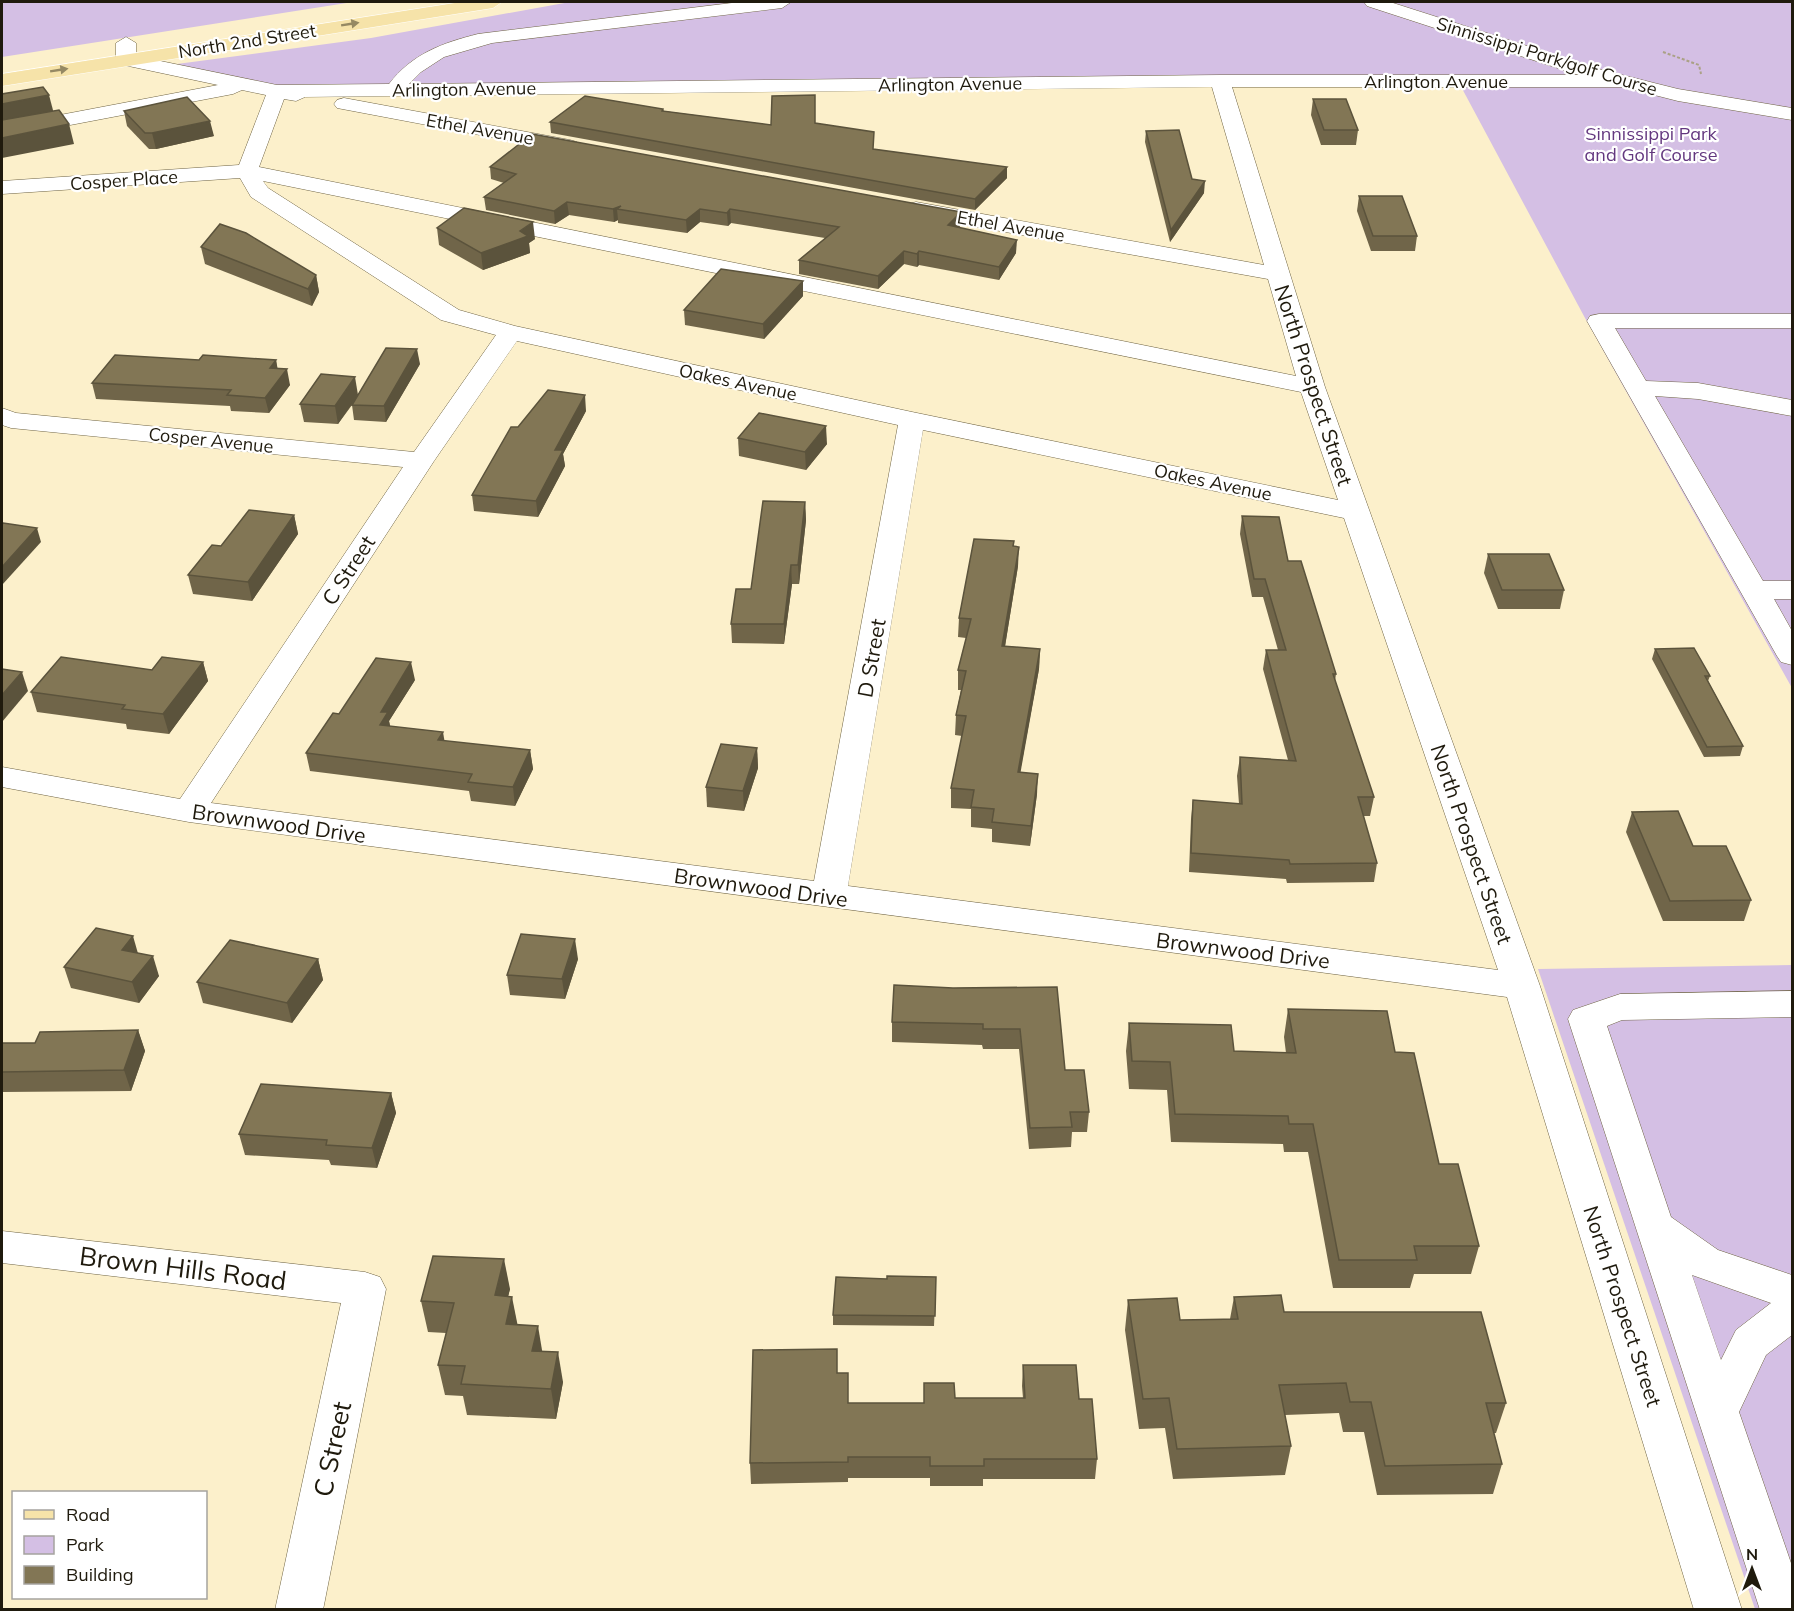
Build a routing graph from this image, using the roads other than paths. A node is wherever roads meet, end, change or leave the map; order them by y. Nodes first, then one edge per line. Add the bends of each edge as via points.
1 (397, 2) edge
2 (493, 2) edge
3 (782, 2) edge
4 (1373, 2) edge
5 (126, 51) junction
6 (2, 62) edge
7 (2, 80) edge
8 (1220, 81) junction
9 (1623, 81) junction
10 (247, 85) junction
11 (395, 89) junction
12 (277, 91) junction
13 (1792, 114) edge
14 (2, 132) edge
15 (595, 150) edge
16 (247, 171) junction
17 (2, 188) edge
18 (899, 206) edge
19 (1277, 274) junction
20 (1792, 321) edge
21 (511, 332) junction
22 (1312, 387) junction
23 (1638, 388) junction
24 (1792, 408) edge
25 (912, 420) junction
26 (4, 421) edge
27 (421, 461) junction
28 (1356, 512) junction
29 (1754, 590) junction
30 (1792, 590) edge
31 (1792, 656) edge
32 (2, 777) edge
33 (189, 811) junction
34 (829, 896) junction
35 (1522, 986) junction
36 (1792, 1004) edge
37 (1654, 1227) junction
38 (2, 1247) edge
39 (365, 1289) joint
40 (1792, 1292) edge
41 (1792, 1311) edge
42 (1718, 1413) junction
43 (299, 1610) edge
44 (1718, 1610) edge
45 (1784, 1610) edge

1 - 5 main road, North 2nd Street
5 -> 2 main road, North 2nd Street
3 - 11 street via 492,37 462,44 422,61 404,75
4 - 9 street, Sinnissippi Park/golf Course
5 - 6 main road, North 2nd Street
7 -> 5 main road, North 2nd Street
5 - 10 street, Ethel Avenue
8 - 9 street, Arlington Avenue
8 - 11 street, Arlington Avenue
8 - 19 street, North Prospect Street
9 - 13 street, Sinnissippi Park/golf Course via 1678,95
10 - 12 street, Ethel Avenue
10 - 14 street
11 - 12 street, Arlington Avenue
12 - 15 street, Ethel Avenue
12 - 16 street
16 - 17 street, Cosper Place
16 - 21 street, Oakes Avenue via 259,192 450,315
16 - 22 street, Cosper Place
18 - 19 street, Ethel Avenue
19 - 22 street, North Prospect Street
20 - 23 street via 1599,321
21 - 25 street, Oakes Avenue
21 - 27 street, C Street
22 - 28 street, North Prospect Street
23 - 24 street via 1698,392
23 - 29 street
25 - 28 street, Oakes Avenue
25 - 34 street, D Street
26 - 27 street, Cosper Avenue
27 - 33 street, C Street
28 - 35 street, North Prospect Street
29 - 30 street
29 - 31 street
32 - 33 street, Brownwood Drive
33 - 34 street, Brownwood Drive
34 - 35 street, Brownwood Drive
35 - 44 street, North Prospect Street
36 - 37 street via 1620,1007 1586,1018
37 - 40 street via 1702,1262
37 - 42 street
38 - 39 street, Brown Hills Road
39 - 43 street, C Street
41 - 42 street via 1751,1343
42 - 45 street

